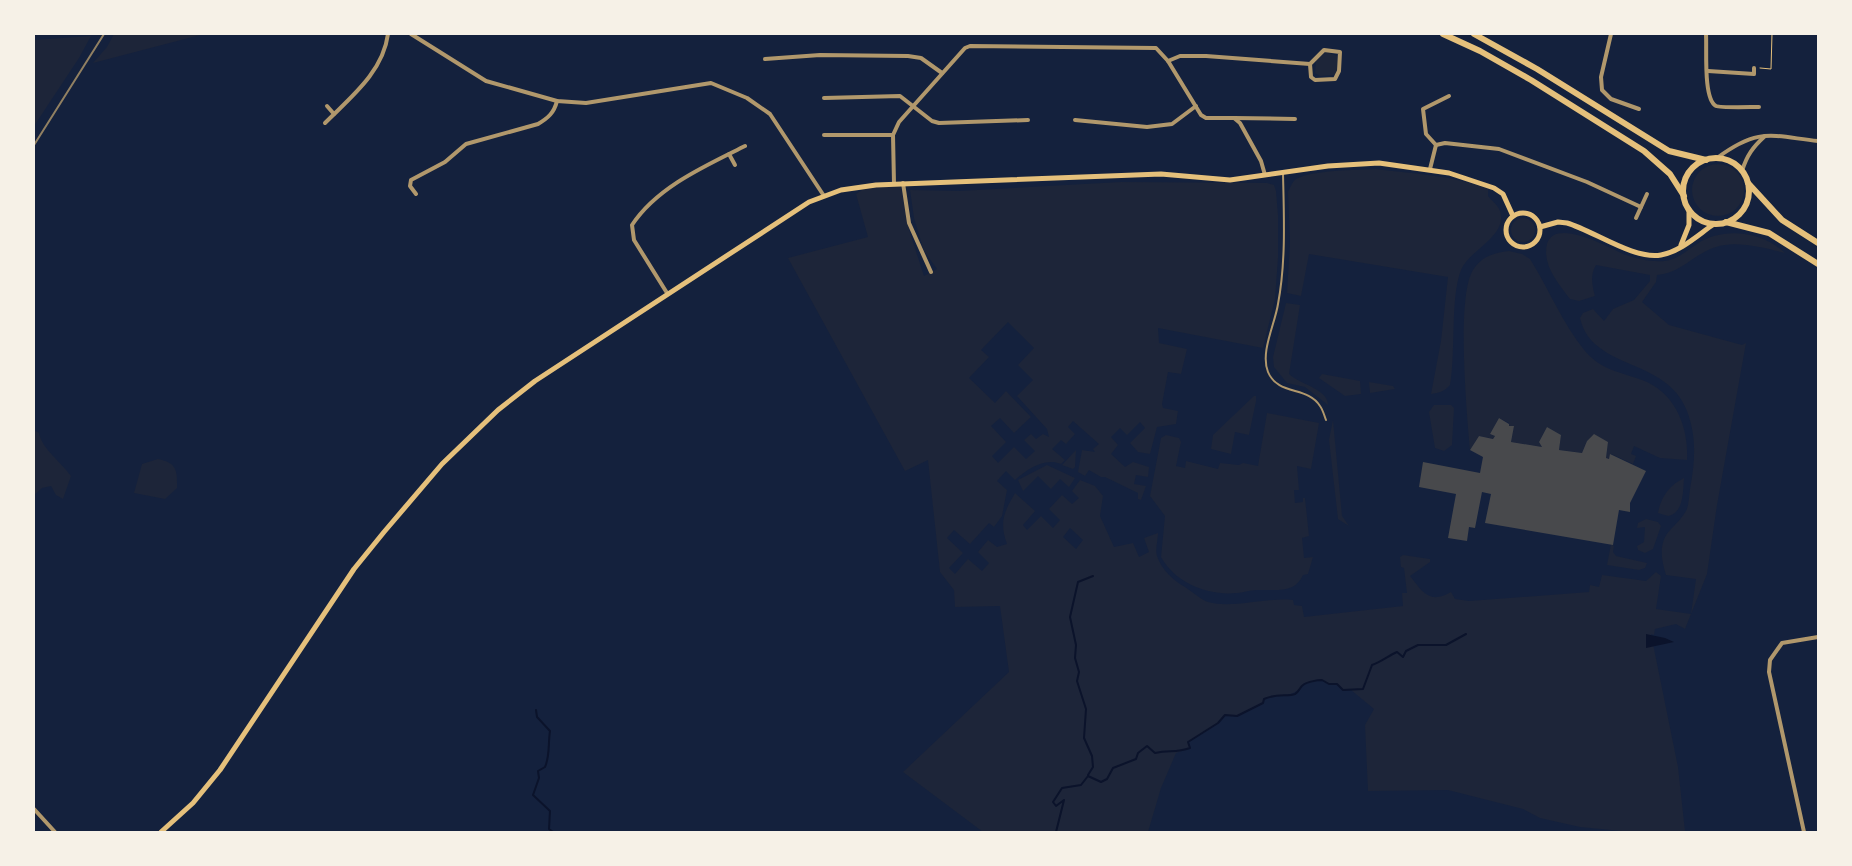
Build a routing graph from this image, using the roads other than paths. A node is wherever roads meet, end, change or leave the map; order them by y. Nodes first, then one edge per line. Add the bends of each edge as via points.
1 (388, 34) edge
2 (411, 34) edge
3 (1443, 34) edge
4 (1474, 34) edge
5 (1611, 34) edge
6 (1706, 34) edge
7 (765, 59) dead end
8 (1168, 62) junction
9 (1310, 64) junction
10 (1754, 68) road end
11 (1708, 71) junction
12 (942, 73) junction
13 (1449, 96) dead end
14 (824, 98) dead end
15 (557, 101) junction
16 (914, 105) junction
17 (327, 106) dead end
18 (1196, 106) junction
19 (1759, 108) dead end
20 (1639, 109) dead end
21 (334, 114) junction
22 (1234, 118) junction
23 (1295, 118) dead end
24 (1028, 120) dead end
25 (1074, 120) dead end
26 (325, 123) dead end
27 (824, 135) dead end
28 (894, 135) junction
29 (1765, 136) junction
30 (1818, 140) edge
31 (745, 146) dead end
32 (1436, 146) junction
33 (729, 154) junction
34 (1717, 158) junction
35 (1706, 160) junction
36 (735, 165) dead end
37 (1430, 169) junction
38 (1742, 171) junction
39 (1283, 172) junction
40 (1265, 175) junction
41 (903, 183) junction
42 (1748, 183) junction
43 (894, 184) junction
44 (416, 194) dead end
45 (1647, 194) dead end
46 (824, 196) junction
47 (1684, 196) junction
48 (1641, 207) junction
49 (1689, 209) junction
50 (1513, 216) junction
51 (1636, 218) dead end
52 (1726, 222) junction
53 (1714, 224) junction
54 (1540, 227) junction
55 (1818, 244) edge
56 (1680, 246) junction
57 (1818, 264) edge
58 (931, 272) dead end
59 (667, 293) junction
60 (1326, 420) dead end
61 (1818, 637) edge
62 (34, 809) edge
63 (55, 832) edge
64 (161, 832) edge
65 (1804, 832) edge

1 - 21 street via 384,52 375,69
2 - 15 street via 486,80
3 - 47 highway via 1531,80 1644,151 1670,174
4 - 35 highway via 1537,69 1669,152
5 - 20 street via 1601,77 1602,90 1611,99
6 - 11 street
7 - 12 street via 820,55 908,56 921,58
8 - 9 street via 1180,56 1206,56
8 - 12 street via 1156,48 970,46
8 - 18 street
9 - 9 street via 1324,50 1338,51 1341,55 1335,79 1315,80 1311,77
10 - 11 street via 1754,74
11 - 19 street via 1710,101 1717,106
12 - 16 street
13 - 32 street via 1423,109 1426,134
14 - 16 street via 900,96
15 - 44 street via 548,118 538,124 466,144 445,162 411,180 410,186
15 - 46 street via 586,103 711,83 747,98 770,114
16 - 24 street via 939,123
16 - 28 street via 899,122
17 - 21 street
18 - 22 street via 1206,118
18 - 25 street via 1172,124 1148,127
21 - 26 street
22 - 23 street
22 - 40 street via 1261,161
27 - 28 street
28 - 43 street
29 - 30 street
29 - 34 street via 1755,136
29 - 38 street via 1749,152
31 - 33 street
32 - 37 street
32 - 48 street via 1445,143 1499,149 1587,182
33 - 36 street
33 - 59 street via 701,168 660,196 632,225 634,240
34 - 35 highway
34 - 38 highway via 1731,162
35 - 47 highway via 1688,174
37 - 39 main road via 1356,163
37 - 50 main road via 1494,188 1506,198
38 - 42 highway
39 - 40 main road
39 - 60 lane via 1281,285 1266,367 1271,378 1281,387 1313,399 1320,405
40 - 41 main road via 1230,180 1160,174 977,183
41 - 43 main road
41 - 58 street via 909,223
42 - 52 highway via 1747,202 1742,211
42 - 55 highway via 1782,220
43 - 46 main road via 854,187
45 - 48 street
46 - 59 main road via 789,212
47 - 49 highway
48 - 51 street
49 - 53 highway via 1704,221
49 - 56 main road via 1689,225
50 - 54 main road via 1529,215
50 - 54 main road via 1506,230 1514,245 1531,245
52 - 53 highway
52 - 57 highway via 1769,233
53 - 56 main road
54 - 56 main road via 1558,222 1572,225 1650,256 1662,255
59 - 64 main road via 498,410 442,464 354,569 220,770 194,803
61 - 65 street via 1782,643 1770,660 1769,672
62 - 63 street

